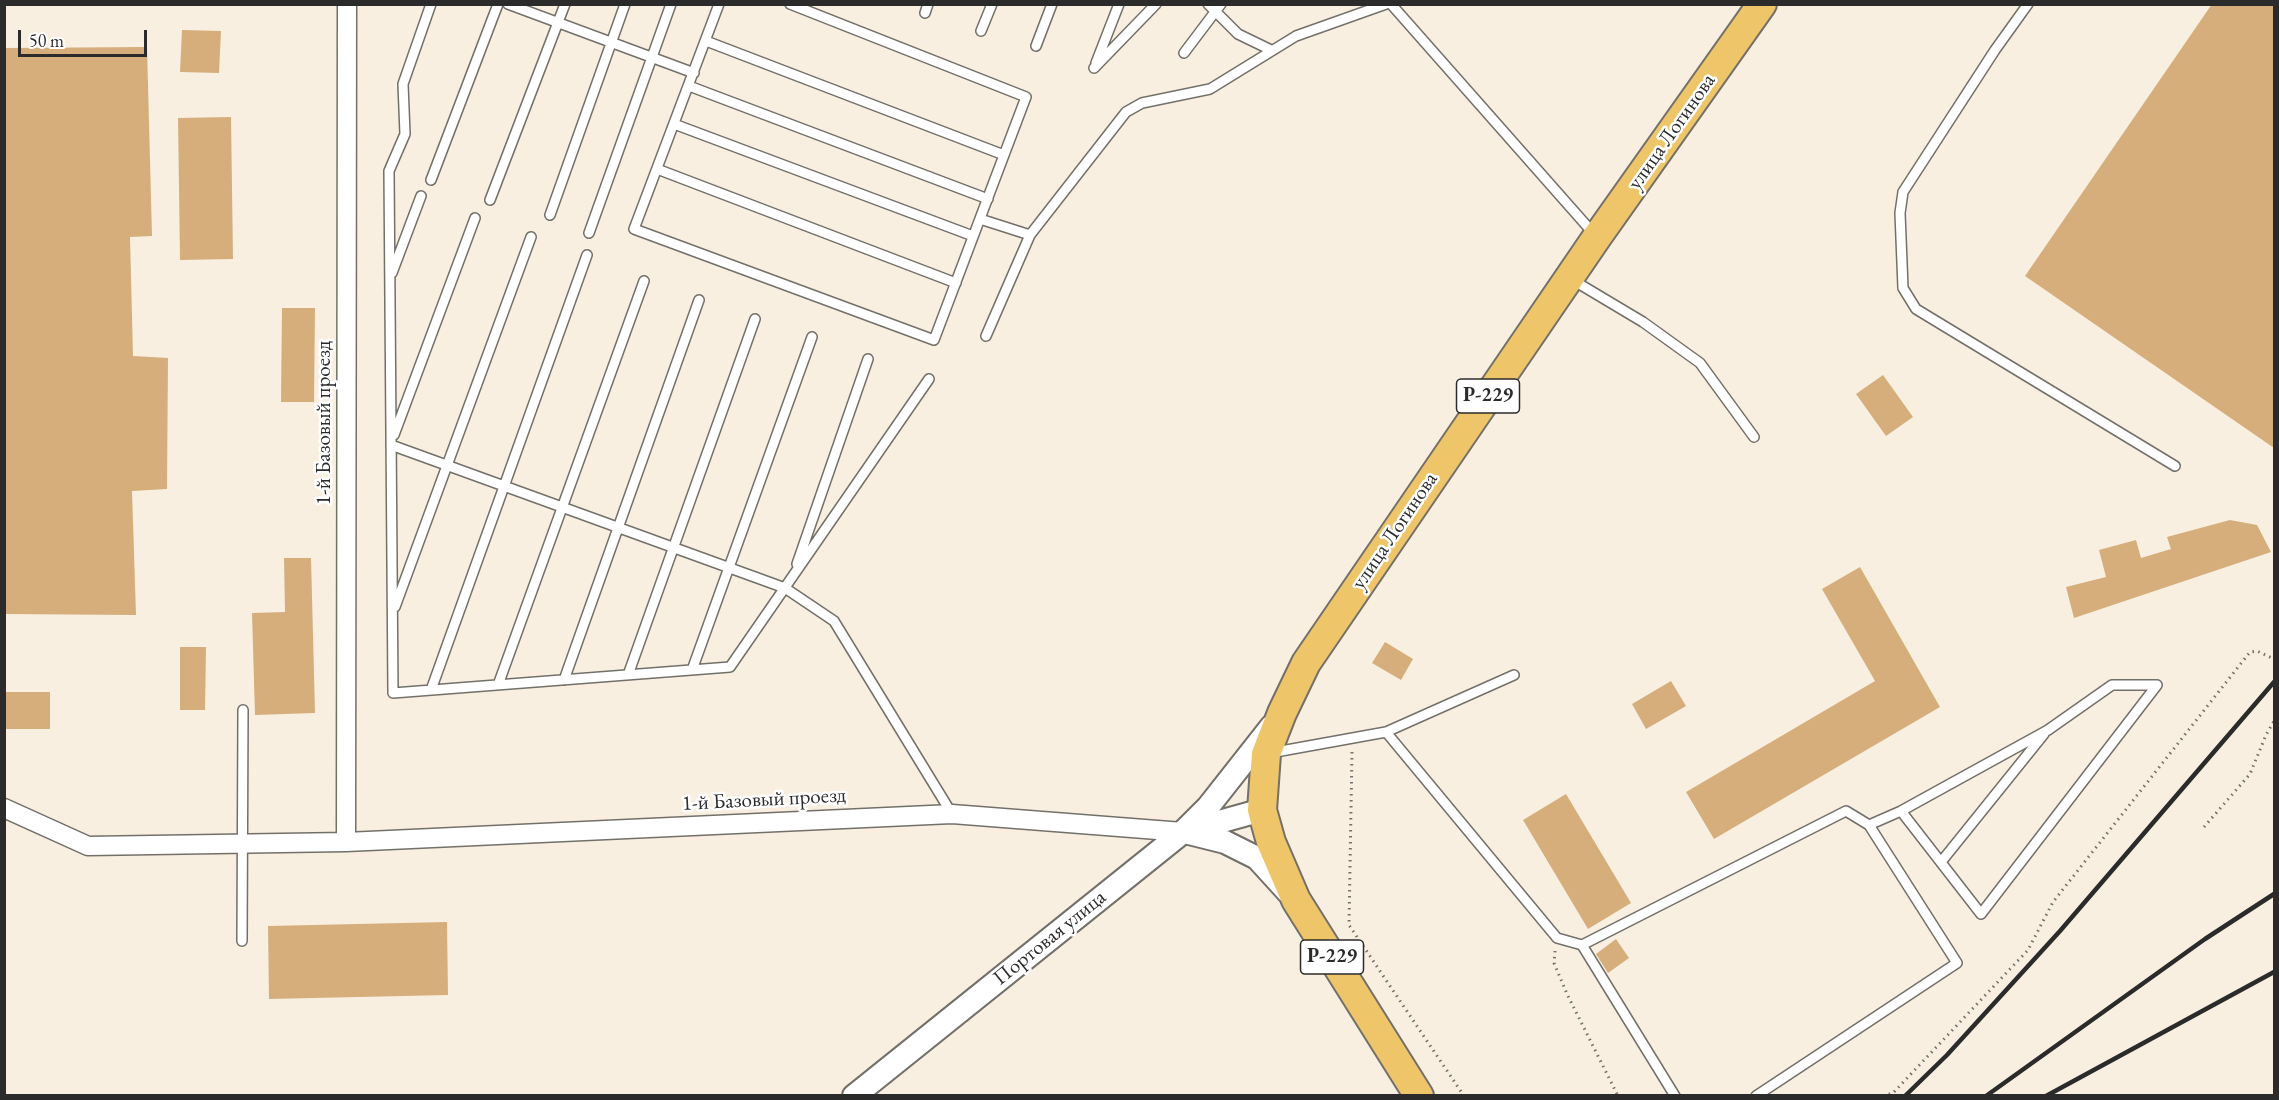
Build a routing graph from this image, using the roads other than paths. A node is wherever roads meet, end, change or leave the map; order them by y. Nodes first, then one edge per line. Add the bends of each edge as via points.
1 (347, 4) edge
2 (431, 4) edge
3 (498, 4) edge
4 (508, 4) edge
5 (565, 4) edge
6 (625, 4) edge
7 (671, 4) edge
8 (720, 4) edge
9 (790, 4) edge
10 (992, 4) edge
11 (1052, 4) edge
12 (1119, 4) edge
13 (1156, 4) edge
14 (1386, 4) edge
15 (1391, 4) edge
16 (1762, 4) edge
17 (2028, 4) edge
18 (1215, 7) edge
19 (558, 23) junction
20 (981, 31) dead end
21 (706, 41) junction
22 (612, 43) junction
23 (1036, 46) dead end
24 (1271, 50) junction
25 (1184, 53) dead end
26 (652, 57) junction
27 (694, 73) junction
28 (689, 86) junction
29 (674, 124) junction
30 (1004, 155) junction
31 (657, 169) junction
32 (431, 180) dead end
33 (421, 196) dead end
34 (988, 199) junction
35 (490, 200) dead end
36 (549, 215) dead end
37 (475, 218) dead end
38 (980, 219) junction
39 (589, 233) dead end
40 (1030, 235) junction
41 (974, 236) junction
42 (531, 237) dead end
43 (1597, 237) junction
44 (586, 255) dead end
45 (1569, 278) junction
46 (390, 279) junction
47 (644, 280) dead end
48 (956, 283) junction
49 (699, 300) dead end
50 (755, 319) dead end
51 (986, 336) dead end
52 (812, 337) dead end
53 (868, 359) dead end
54 (929, 379) dead end
55 (1754, 437) dead end
56 (392, 443) junction
57 (447, 465) junction
58 (2175, 466) dead end
59 (504, 486) junction
60 (562, 507) junction
61 (618, 527) junction
62 (673, 547) junction
63 (729, 567) junction
64 (793, 576) junction
65 (785, 588) junction
66 (393, 612) junction
67 (692, 670) junction
68 (628, 675) junction
69 (1514, 675) dead end
70 (564, 680) junction
71 (498, 685) junction
72 (431, 690) junction
73 (243, 710) dead end
74 (1282, 713) junction
75 (2048, 730) junction
76 (1386, 732) junction
77 (1266, 754) junction
78 (4, 808) edge
79 (1262, 810) junction
80 (1901, 811) junction
81 (952, 814) junction
82 (1869, 825) junction
83 (1183, 832) junction
84 (346, 842) junction
85 (242, 844) junction
86 (1941, 862) junction
87 (1296, 900) junction
88 (242, 941) dead end
89 (1582, 945) junction
90 (854, 1095) edge
91 (1419, 1095) edge
92 (1675, 1095) edge
93 (1756, 1095) edge

1 - 84 street, 1-й Базовый проезд
2 - 46 lane via 403,84 405,134 389,171
3 - 32 lane
4 - 19 lane
5 - 19 lane
6 - 22 lane
7 - 26 lane
8 - 21 lane
9 - 30 lane via 1026,97
10 - 20 lane
11 - 23 lane
12 - 13 lane via 1094,68
14 - 24 lane via 1296,36
15 - 43 lane
16 - 43 main road, улица Логинова / Р-229
17 - 58 lane via 1903,192 1900,213 1904,288 1916,309
18 - 24 lane via 1238,34
18 - 25 lane
19 - 22 lane
19 - 35 lane
21 - 27 lane
21 - 30 lane
22 - 26 lane
22 - 36 lane
24 - 40 lane via 1210,89 1142,103 1126,112
26 - 27 lane
26 - 39 lane
27 - 28 lane
28 - 29 lane
28 - 34 lane
29 - 31 lane
29 - 41 lane
30 - 34 lane
31 - 48 lane
31 - 48 lane via 634,229 934,340
33 - 46 lane
34 - 38 lane
37 - 56 lane
38 - 40 lane
38 - 41 lane
40 - 51 lane
41 - 48 lane
42 - 57 lane
43 - 45 main road, улица Логинова / Р-229
44 - 59 lane
45 - 55 lane via 1643,322 1700,363
45 - 74 main road, улица Логинова / Р-229 via 1306,663
46 - 56 lane
47 - 60 lane
49 - 61 lane
50 - 62 lane
52 - 63 lane
53 - 64 lane
54 - 64 lane
56 - 57 lane
56 - 66 lane
57 - 59 lane
57 - 66 lane
59 - 60 lane
59 - 72 lane
60 - 61 lane
60 - 71 lane
61 - 62 lane
61 - 70 lane
62 - 63 lane
62 - 68 lane
63 - 65 lane
63 - 67 lane
64 - 65 lane
65 - 67 lane via 730,667
65 - 81 lane via 834,621
66 - 72 lane via 393,693
67 - 68 lane
68 - 70 lane
69 - 76 lane
70 - 71 lane
71 - 72 lane
73 - 85 lane
74 - 77 main road, улица Логинова / Р-229
74 - 83 street via 1208,807
75 - 80 lane
75 - 86 lane
75 - 86 lane via 2112,686 2157,685 1981,914
76 - 77 lane
76 - 89 lane via 1557,938
77 - 79 main road, улица Логинова / Р-229
78 - 85 street, 1-й Базовый проезд via 88,846
79 - 83 street, Портовая улица
79 - 87 main road, улица Логинова / Р-229
80 - 82 lane
80 - 86 lane
81 - 83 street, 1-й Базовый проезд
81 - 84 street, 1-й Базовый проезд
82 - 89 lane via 1846,811
82 - 93 lane via 1957,963
83 - 87 street via 1225,842 1257,858
83 - 90 street, Портовая улица
84 - 85 street, 1-й Базовый проезд
85 - 88 lane
87 - 91 main road, улица Логинова / Р-229
89 - 92 lane

